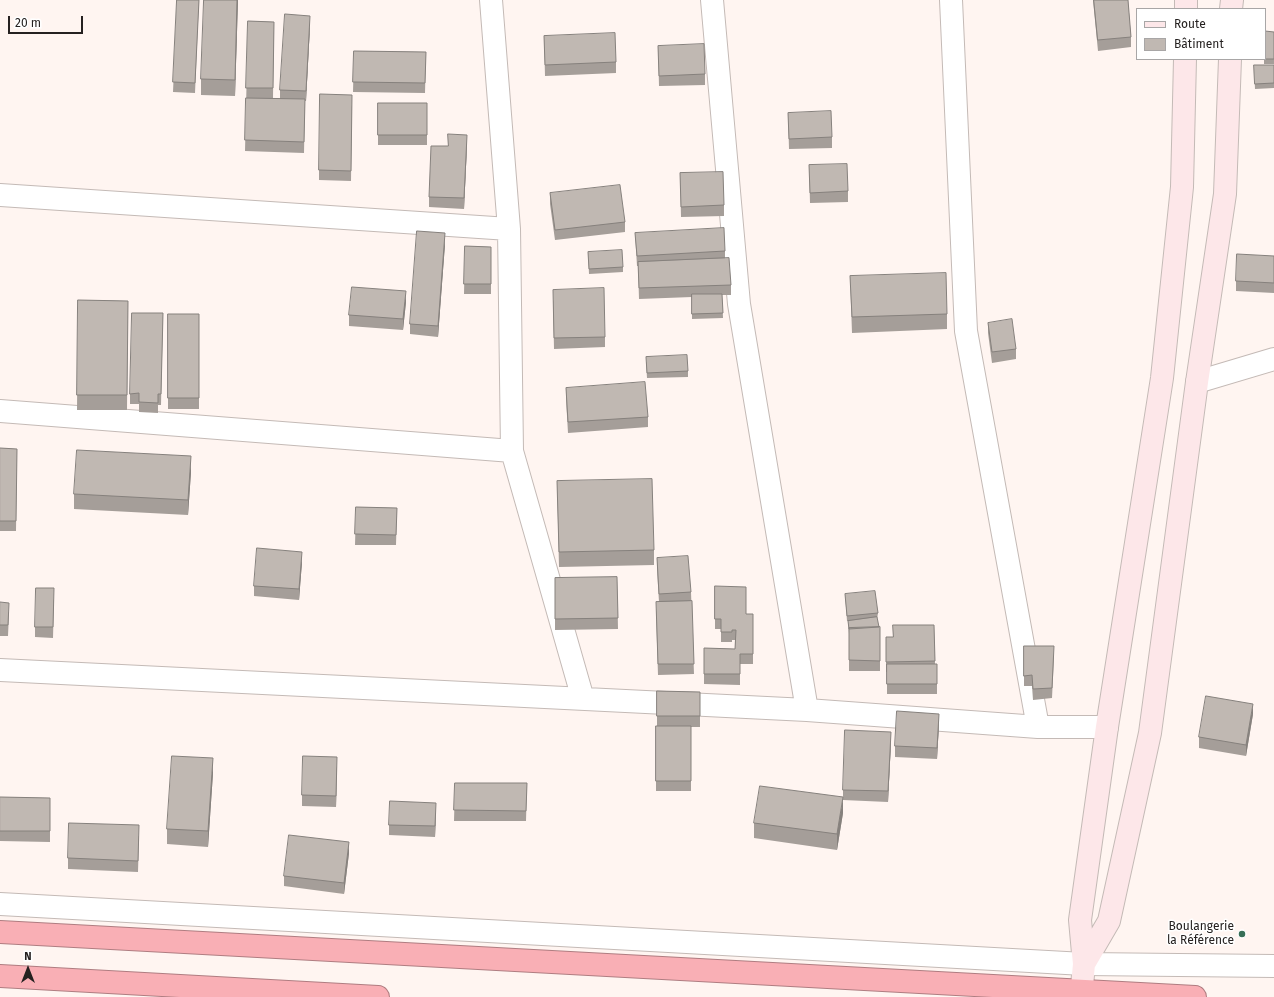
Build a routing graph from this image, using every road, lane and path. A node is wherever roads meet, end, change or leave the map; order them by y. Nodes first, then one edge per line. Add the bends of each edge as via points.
1 (491, 0) edge
2 (712, 0) edge
3 (951, 0) edge
4 (1185, 60) edge
5 (1230, 60) edge
6 (0, 195) edge
7 (509, 229) junction
8 (1274, 359) edge
9 (1197, 382) junction
10 (0, 411) edge
11 (512, 451) junction
12 (0, 670) edge
13 (582, 700) junction
14 (807, 710) junction
15 (1038, 727) junction
16 (1107, 727) junction
17 (0, 904) edge
18 (0, 932) edge
19 (1084, 964) junction
20 (1274, 966) edge
21 (0, 976) edge
22 (1081, 994) edge
23 (378, 997) edge
24 (1196, 997) edge

1 - 7 street
2 - 14 street via 738,304
3 - 15 street via 966,331
4 - 16 street via 1182,187 1162,378
5 - 9 street via 1225,194
6 - 7 street
7 - 11 street
8 - 9 street
9 - 19 street via 1150,733 1109,921
10 - 11 street
11 - 13 street
12 - 13 street
13 - 14 street
14 - 15 street
15 - 16 street
16 - 19 street via 1080,920
17 - 19 street
18 - 22 highway
19 - 20 street
19 - 22 street
21 - 23 highway
22 - 24 highway

